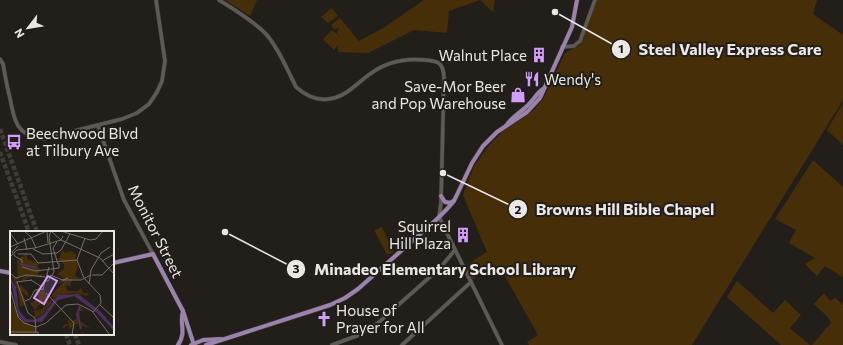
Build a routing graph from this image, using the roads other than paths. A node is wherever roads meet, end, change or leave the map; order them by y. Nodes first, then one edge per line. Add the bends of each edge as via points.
1 (156, 0) edge
2 (219, 0) edge
3 (577, 0) edge
4 (595, 0) edge
5 (562, 47) junction
6 (0, 59) edge
7 (98, 126) junction
8 (441, 196) junction
9 (454, 200) junction
10 (439, 218) junction
11 (455, 250) junction
12 (153, 254) junction
13 (114, 263) edge
14 (0, 271) edge
15 (10, 273) edge
16 (471, 282) junction
17 (183, 311) junction
18 (190, 332) junction
19 (183, 334) junction
20 (224, 339) junction
21 (203, 340) junction
22 (0, 342) edge
23 (16, 345) edge
24 (178, 345) edge
25 (193, 345) edge
26 (206, 345) edge
27 (332, 345) edge
28 (402, 345) edge
29 (502, 345) edge

1 - 7 street via 164,62 159,87 149,104 137,113
2 - 8 street via 265,33 296,87 315,98 328,100 342,95 387,64 421,60 436,61 440,64 444,70
3 - 5 main road via 572,27
4 - 5 street via 580,41 574,46
5 - 9 main road via 543,89 476,155
6 - 7 street via 14,121 24,132 42,139
7 - 12 street, Monitor Street via 124,200
8 - 9 main road via 446,202
8 - 10 street
9 - 10 main road
10 - 11 street
10 - 20 main road via 345,298 311,312
11 - 16 street
11 - 27 street via 440,268 378,323 356,336
12 - 13 main road
12 - 17 main road, Monitor Street
14 - 15 main road
16 - 28 street
16 - 29 street
17 - 18 main road, Monitor Street
17 - 19 main road
18 - 19 main road
18 - 21 main road via 195,339
18 - 25 main road, Monitor Street
19 - 24 main road
20 - 21 main road
20 - 26 main road
21 - 25 main road
22 - 23 street

